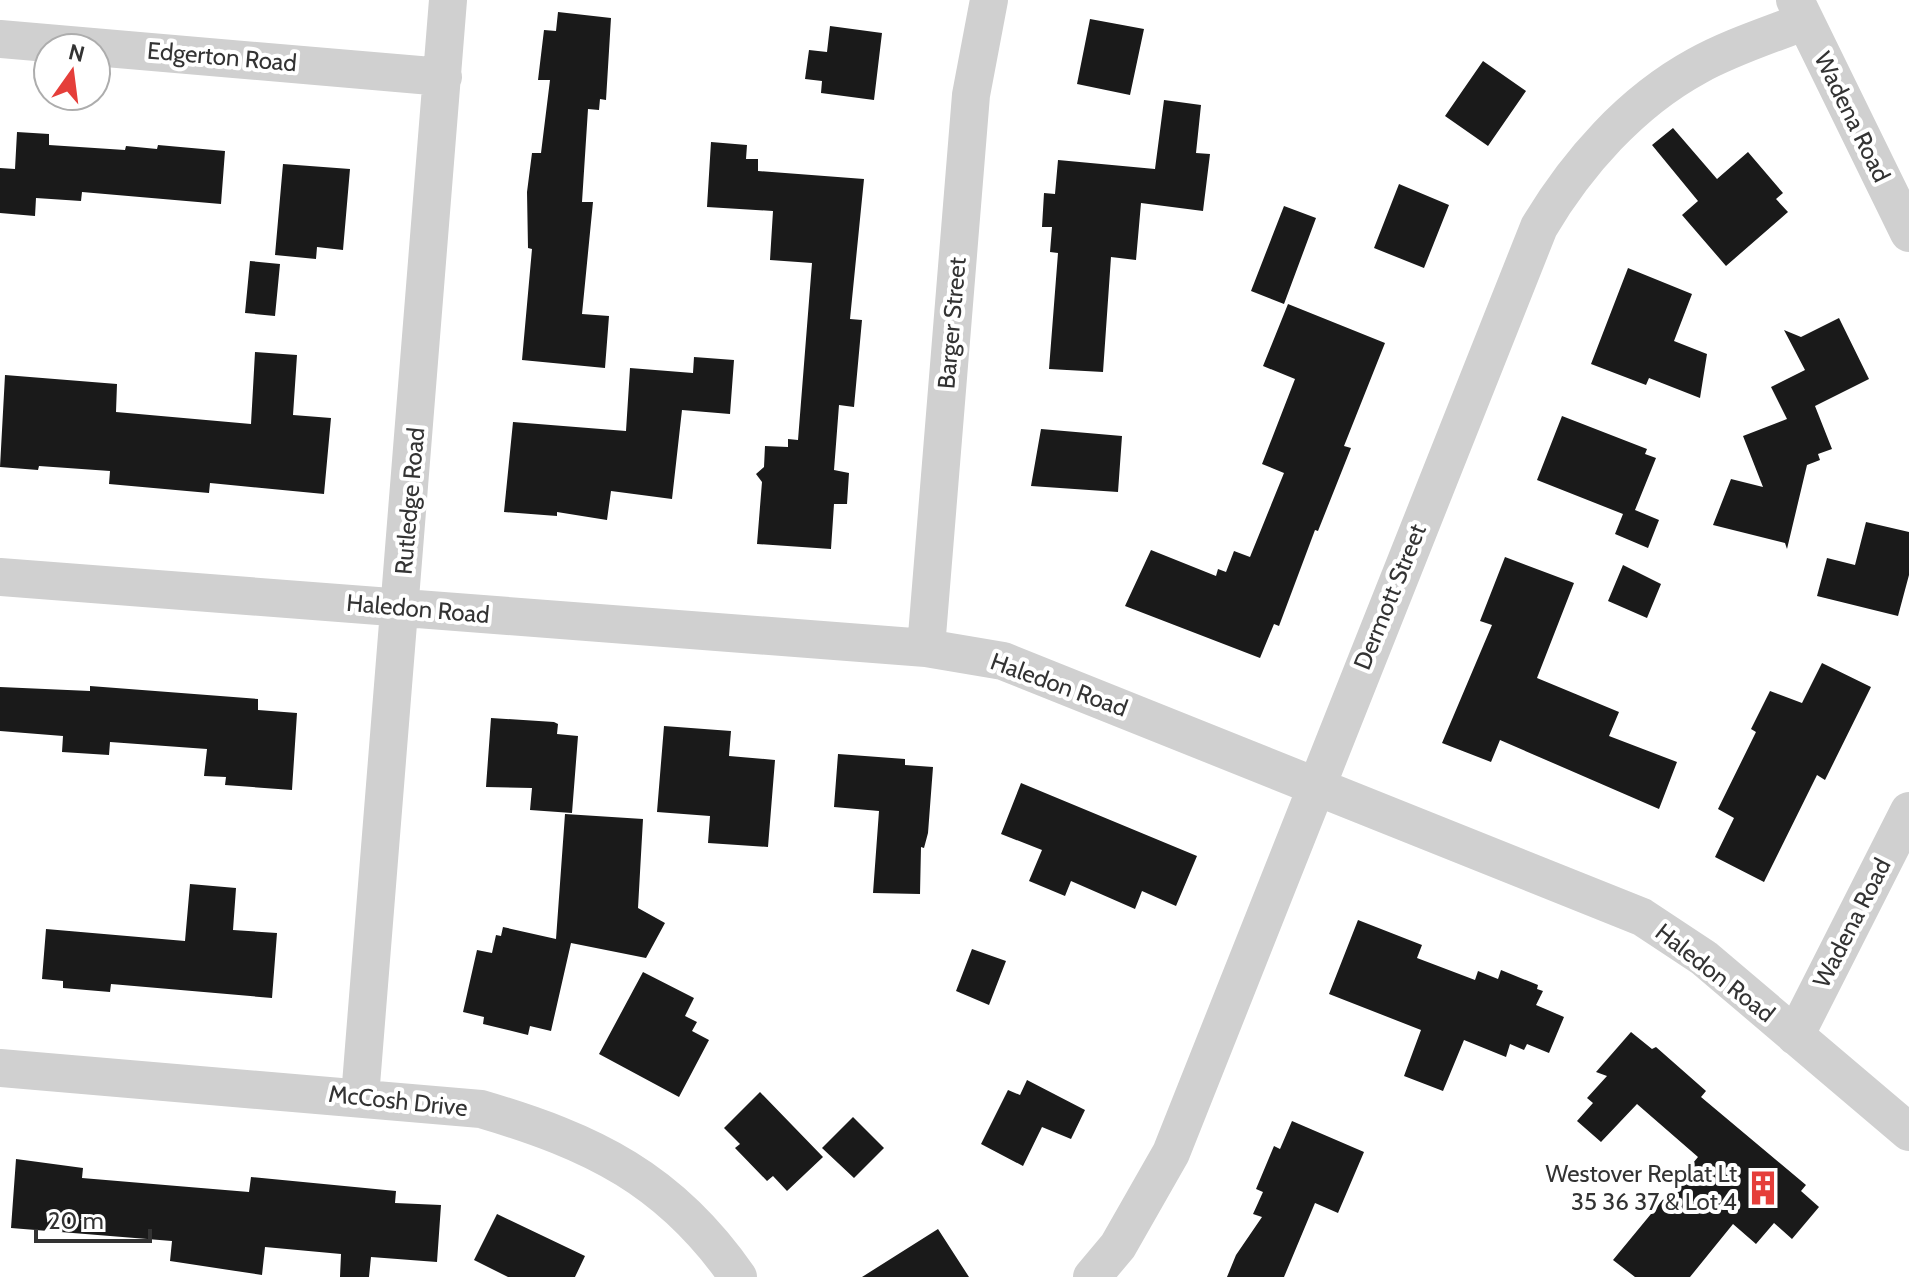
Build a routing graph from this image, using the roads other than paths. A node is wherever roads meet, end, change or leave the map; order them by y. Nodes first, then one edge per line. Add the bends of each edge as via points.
1 (448, 0) edge
2 (989, 0) edge
3 (1800, 10) edge
4 (0, 39) edge
5 (443, 77) junction
6 (1909, 233) edge
7 (0, 577) edge
8 (401, 607) junction
9 (926, 648) junction
10 (1315, 786) junction
11 (1909, 811) edge
12 (1795, 1036) junction
13 (0, 1068) edge
14 (360, 1097) junction
15 (1909, 1132) edge
16 (738, 1277) edge
17 (1092, 1277) edge

1 - 5 street, Rutledge Road
2 - 9 street, Barger Street via 969,110
3 - 6 street, Wadena Road
3 - 10 street, Dermott Street via 1654,94 1562,188 1539,227
4 - 5 street, Edgerton Road
5 - 8 street, Rutledge Road
7 - 8 street, Haledon Road
8 - 9 street, Haledon Road
8 - 14 street, Rutledge Road
9 - 10 street, Haledon Road via 1003,661
10 - 12 street, Haledon Road via 1642,917 1704,958
10 - 17 street, Dermott Street via 1171,1153 1118,1246
11 - 12 street, Wadena Road
12 - 15 street, Haledon Road
13 - 14 street, McCosh Drive
14 - 16 street, McCosh Drive via 481,1109 594,1149 635,1172 710,1236

